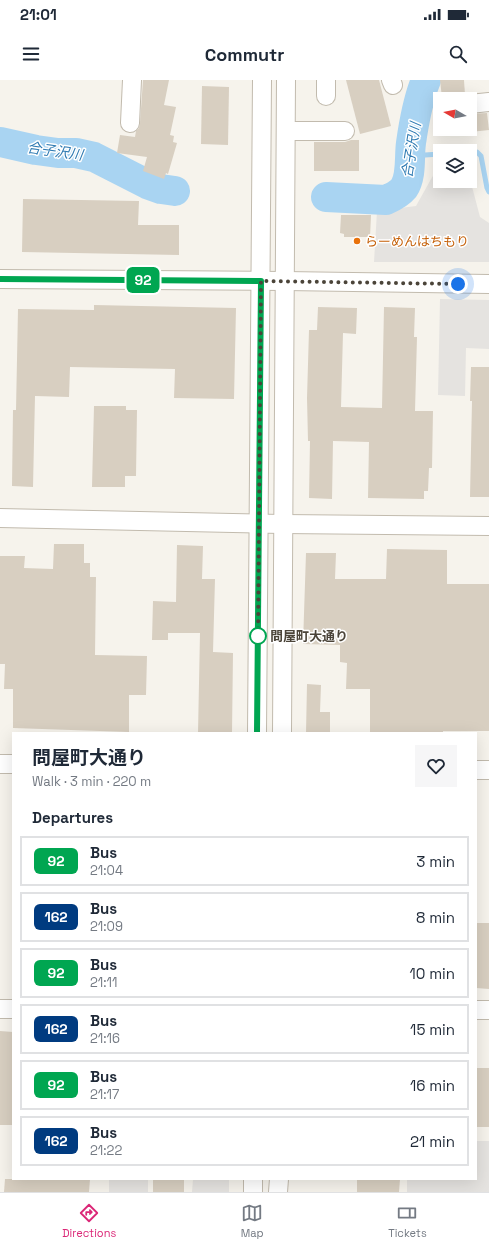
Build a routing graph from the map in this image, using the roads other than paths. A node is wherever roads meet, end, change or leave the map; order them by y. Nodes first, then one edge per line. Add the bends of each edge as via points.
1 (132, 80) edge
2 (262, 80) edge
3 (286, 80) edge
4 (489, 102) edge
5 (477, 103) edge
6 (130, 123) dead end
7 (286, 130) junction
8 (345, 131) dead end
9 (0, 279) edge
10 (261, 281) junction
11 (285, 281) junction
12 (489, 284) edge
13 (0, 518) edge
14 (258, 523) junction
15 (284, 524) junction
16 (489, 526) edge
17 (257, 732) edge
18 (282, 732) edge
19 (0, 764) edge
20 (12, 764) edge
21 (477, 770) edge
22 (489, 770) edge
23 (0, 1009) edge
24 (12, 1009) edge
25 (477, 1010) edge
26 (489, 1010) edge
27 (253, 1180) edge
28 (279, 1180) edge
29 (253, 1192) edge
30 (278, 1192) edge

1 - 6 street
2 - 10 street
3 - 7 street
4 - 5 street
7 - 8 street
7 - 11 street
9 - 10 street
10 - 11 street
10 - 14 street
11 - 12 street
11 - 15 street
13 - 14 street
14 - 15 street
14 - 17 street
15 - 16 street
15 - 18 street
19 - 20 street
21 - 22 street
23 - 24 street
25 - 26 street
27 - 29 street
28 - 30 street

